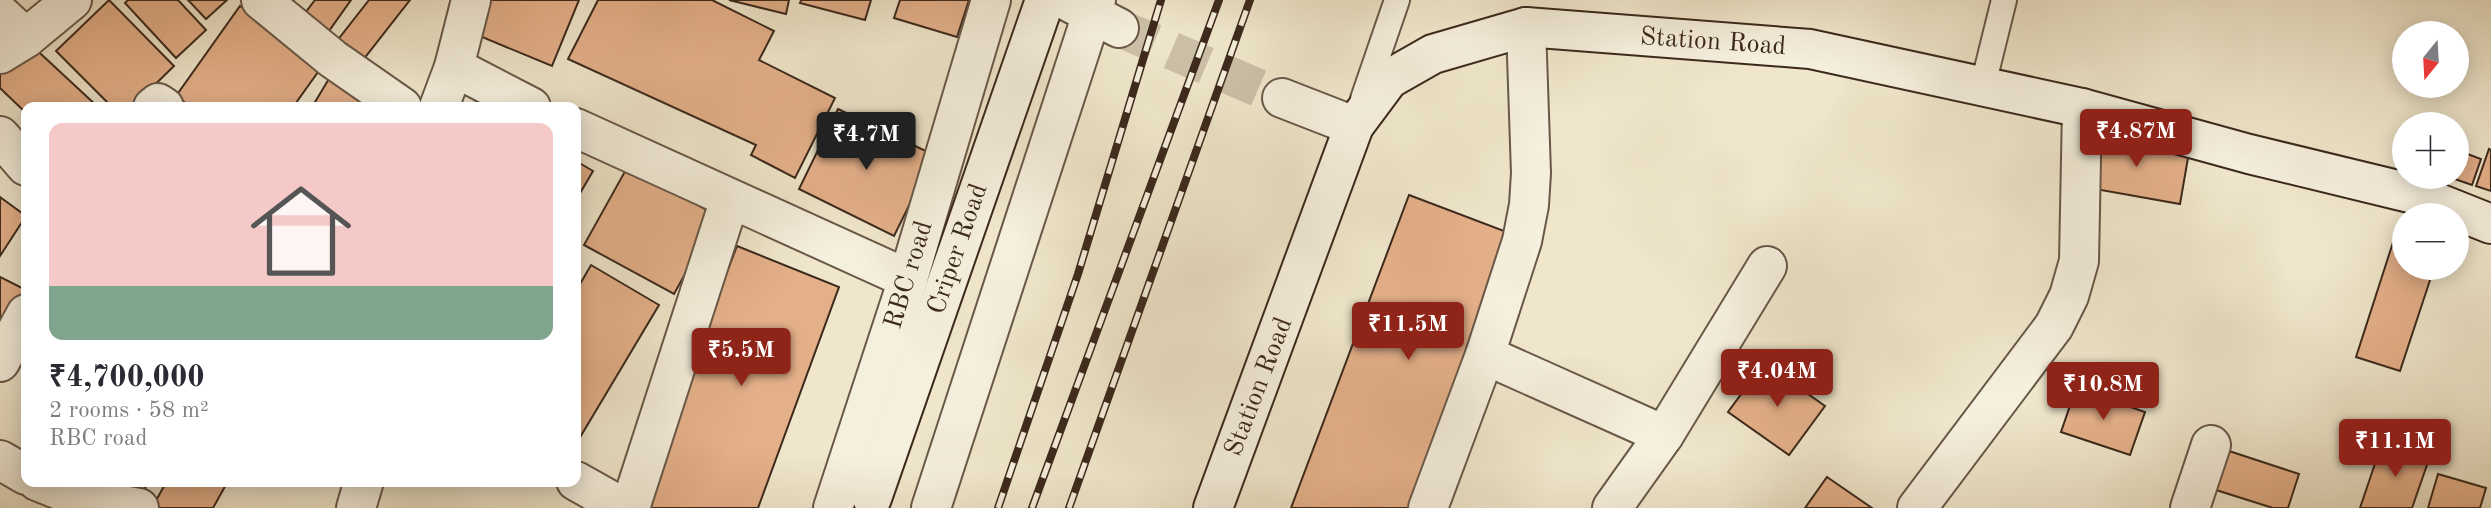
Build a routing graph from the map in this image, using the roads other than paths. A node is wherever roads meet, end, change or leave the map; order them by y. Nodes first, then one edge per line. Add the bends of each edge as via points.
1 (72, 0) edge
2 (261, 0) edge
3 (471, 0) edge
4 (991, 0) edge
5 (1045, 0) edge
6 (1397, 0) edge
7 (2004, 0) edge
8 (1093, 10) edge
9 (1526, 27) junction
10 (9, 36) edge
11 (454, 67) junction
12 (1983, 85) junction
13 (1282, 98) tunnel mouth
14 (395, 102) edge
15 (441, 102) edge
16 (521, 102) edge
17 (2082, 108) junction
18 (1354, 126) junction
19 (581, 130) edge
20 (0, 136) edge
21 (21, 160) edge
22 (730, 199) junction
23 (2491, 225) edge
24 (1767, 266) dead end
25 (908, 279) junction
26 (21, 323) edge
27 (1485, 355) junction
28 (0, 362) edge
29 (1664, 435) junction
30 (2211, 445) dead end
31 (0, 460) edge
32 (21, 472) edge
33 (581, 484) edge
34 (52, 487) edge
35 (362, 487) edge
36 (872, 498) dead end
37 (139, 508) edge
38 (356, 508) edge
39 (624, 508) edge
40 (630, 508) edge
41 (833, 508) edge
42 (931, 508) edge
43 (1213, 508) edge
44 (1428, 508) edge
45 (1612, 508) edge
46 (1917, 508) edge
47 (2190, 508) edge

1 - 10 street
2 - 14 street
3 - 11 street
4 - 25 street, RBC road
5 - 36 street, Criper Road
6 - 18 lane
7 - 12 lane
8 - 42 street
9 - 12 street, Station Road via 1810,49
9 - 18 street, Station Road via 1433,54 1389,79
9 - 27 street via 1529,205
11 - 15 street
11 - 16 street
12 - 17 street, Station Road
13 - 18 street
17 - 23 street, Station Road via 2418,195
17 - 46 street via 2079,261 2069,296 2054,326
18 - 43 street, Station Road
19 - 22 street
20 - 21 street
22 - 25 street
22 - 40 street
24 - 29 street
25 - 41 street, RBC road
26 - 28 street
27 - 29 street
27 - 44 street
29 - 45 street
30 - 47 street
31 - 32 street
33 - 39 street
34 - 37 street via 77,497
35 - 38 street

